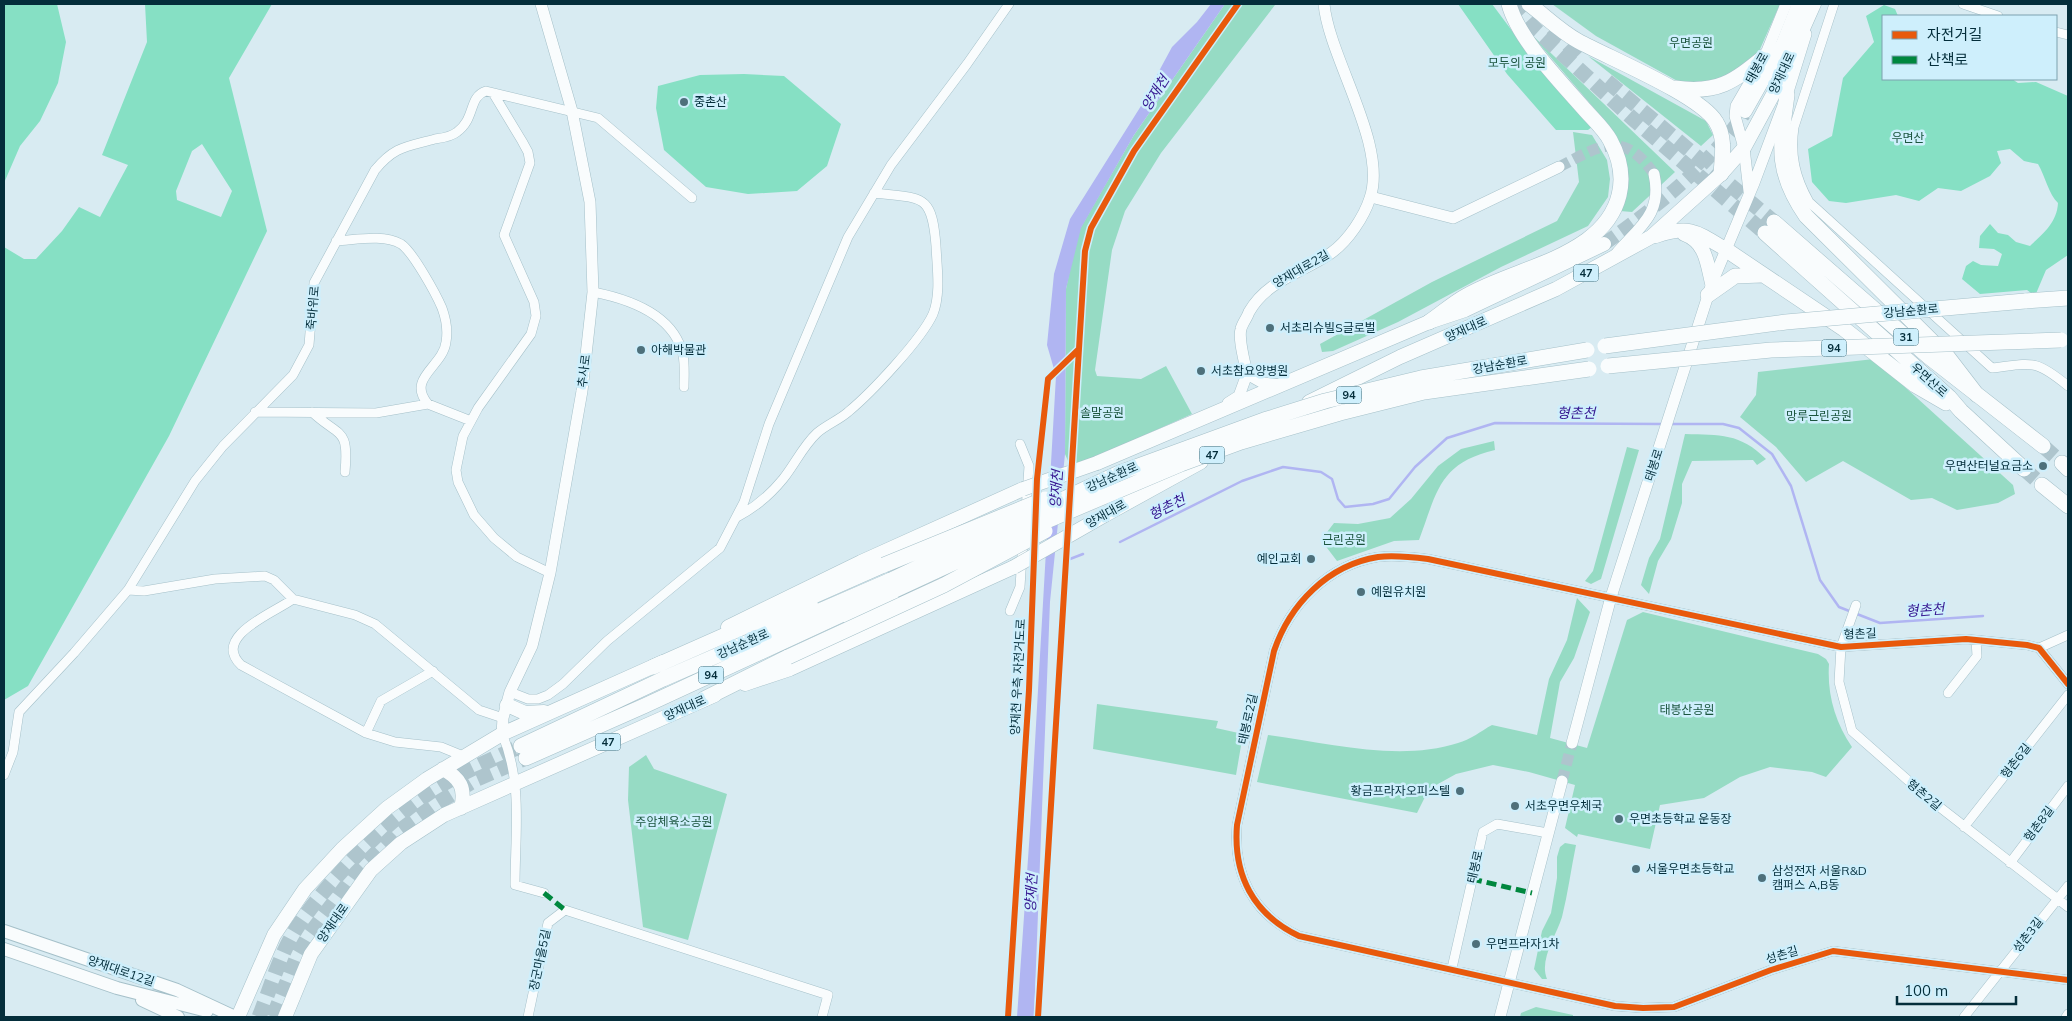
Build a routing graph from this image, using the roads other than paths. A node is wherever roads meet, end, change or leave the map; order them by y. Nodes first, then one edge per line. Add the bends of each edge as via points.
1 (542, 4) edge
2 (1009, 4) edge
3 (1324, 4) edge
4 (1509, 4) edge
5 (1529, 4) edge
6 (1786, 4) edge
7 (1798, 4) edge
8 (1814, 4) edge
9 (1834, 4) edge
10 (1963, 4) edge
11 (1995, 15) edge
12 (1765, 56) junction
13 (1669, 87) junction
14 (493, 93) junction
15 (1788, 95) junction
16 (572, 111) junction
17 (1745, 112) tunnel mouth
18 (1744, 148) junction
19 (1559, 166) tunnel mouth
20 (1654, 174) tunnel mouth
21 (1721, 174) junction
22 (1749, 191) junction
23 (874, 194) junction
24 (1371, 197) junction
25 (692, 198) dead end
26 (1674, 230) junction
27 (336, 240) junction
28 (1646, 240) junction
29 (1604, 244) tunnel mouth
30 (1725, 249) junction
31 (1612, 260) junction
32 (1761, 275) junction
33 (1710, 289) junction
34 (593, 292) junction
35 (2068, 298) edge
36 (1429, 322) junction
37 (2065, 340) edge
38 (1605, 346) dead end
39 (1587, 350) dead end
40 (1608, 366) dead end
41 (1589, 368) dead end
42 (1247, 374) junction
43 (1284, 385) junction
44 (2068, 386) edge
45 (684, 387) dead end
46 (1977, 395) junction
47 (428, 404) junction
48 (1961, 411) junction
49 (255, 412) junction
50 (312, 412) junction
51 (1210, 417) junction
52 (471, 421) junction
53 (1020, 444) dead end
54 (2043, 446) tunnel mouth
55 (2024, 469) tunnel mouth
56 (344, 472) dead end
57 (1119, 473) junction
58 (2042, 484) tunnel mouth
59 (1128, 486) junction
60 (1019, 491) junction
61 (2068, 506) edge
62 (737, 517) junction
63 (1085, 525) junction
64 (550, 573) junction
65 (893, 585) junction
66 (128, 590) junction
67 (1611, 597) junction
68 (294, 599) junction
69 (1856, 604) dead end
70 (1010, 610) dead end
71 (2068, 635) edge
72 (1976, 640) junction
73 (1841, 647) junction
74 (2039, 648) junction
75 (652, 667) junction
76 (433, 672) junction
77 (663, 679) junction
78 (2068, 684) edge
79 (1948, 693) dead end
80 (2068, 695) edge
81 (704, 699) junction
82 (507, 705) junction
83 (644, 706) junction
84 (567, 707) junction
85 (366, 733) junction
86 (502, 734) junction
87 (1572, 743) tunnel mouth
88 (463, 756) junction
89 (443, 769) junction
90 (4, 775) edge
91 (1562, 781) tunnel mouth
92 (516, 782) junction
93 (2068, 786) edge
94 (461, 808) junction
95 (1964, 827) junction
96 (1548, 832) junction
97 (2010, 863) junction
98 (2068, 886) edge
99 (544, 893) dead end
100 (2057, 899) junction
101 (2068, 907) edge
102 (4, 925) edge
103 (4, 931) edge
104 (50, 946) junction
105 (4, 949) edge
106 (4, 954) edge
107 (1452, 968) junction
108 (2000, 971) junction
109 (74, 974) junction
110 (2068, 980) edge
111 (1508, 982) junction
112 (118, 988) junction
113 (2068, 1014) edge
114 (178, 1017) edge
115 (235, 1017) edge
116 (286, 1017) edge
117 (528, 1017) edge
118 (822, 1017) edge
119 (1500, 1017) edge
120 (1964, 1017) edge
121 (2066, 1017) edge

1 - 16 street, 추사로
2 - 23 street via 890,165
3 - 24 street, 양재대로2길 via 1328,26 1369,144
4 - 36 highway via 1513,20 1610,139 1619,161 1617,203 1610,219 1575,248 1466,296
5 - 13 highway via 1576,40
6 - 12 street, 태봉로
7 - 17 main road via 1783,44
8 - 15 street, 태봉로
8 - 18 main road, 양재대로 / 47 via 1777,87
9 - 44 street via 1794,127 1792,145 1796,174 1809,202 1992,368 2032,364 2046,368
10 - 11 street
12 - 13 highway via 1738,79 1723,86 1696,91
12 - 18 street, 태봉로 via 1736,106 1735,116
13 - 21 highway via 1706,110 1717,123 1722,138
14 - 16 street
14 - 27 street, 죽바위로 via 479,93 467,124 454,134 388,154 375,170
14 - 52 street via 528,152 530,164 504,235 534,302 536,316 531,334
15 - 22 street, 태봉로
15 - 46 highway via 1781,150 1787,184 1795,200 1806,216 1946,356
16 - 25 street via 598,118
16 - 34 street, 추사로 via 590,202
18 - 21 main road, 양재대로 / 47
18 - 22 street, 태봉로
19 - 24 street via 1453,218
20 - 31 street via 1657,188 1651,212 1644,225 1630,236
21 - 28 main road, 양재대로 / 47
22 - 30 street, 태봉로
23 - 62 street via 848,237 769,424
23 - 62 street via 913,197 928,207 934,223 938,281 933,314 867,396 818,432 784,479 759,505
24 - 42 street, 양재대로2길 via 1357,224 1331,252 1265,290 1255,303 1240,330
26 - 28 main road
26 - 30 main road via 1693,230
26 - 33 main road via 1690,236 1701,247 1707,260
27 - 47 street via 382,239 402,245 433,291 442,308 447,329 446,344 421,384 422,397
27 - 49 street, 죽바위로 via 314,283 309,345 293,375
28 - 31 main road, 양재대로 / 47
29 - 36 main road, 양재대로 / 47 via 1465,310
30 - 32 highway
30 - 33 street, 태봉로
31 - 63 main road, 양재대로 / 47, bridge via 1556,289 1320,396
32 - 33 highway via 1736,276
32 - 48 highway via 1844,329 1915,385
33 - 67 street, 태봉로
34 - 45 street via 639,304 657,316 680,345
34 - 64 street, 추사로 via 582,391
35 - 38 highway, 강남순환로, bridge via 1786,322
36 - 43 main road, 양재대로 / 47
37 - 40 highway, 94, bridge via 1771,350
39 - 57 highway, 강남순환로 / 94, bridge via 1421,378 1325,402 1198,442
41 - 59 highway, 강남순환로 / 94, bridge via 1424,392 1340,413 1241,442
42 - 43 street via 1263,383
42 - 51 street via 1239,396
43 - 51 main road, 양재대로 / 47
46 - 48 highway, 우면산로 / 31 via 1770,228
46 - 54 highway, 우면산로 / 31
47 - 50 street via 376,413
47 - 52 street
48 - 55 highway, 우면산로 / 31
49 - 50 street
49 - 66 street, 죽바위로 via 195,481
50 - 56 street via 340,432 346,451
51 - 60 main road, 양재대로 / 47, bridge
52 - 64 street via 463,436 456,470 458,482 474,515 516,557
53 - 70 street via 1030,466 1020,587
57 - 65 highway, 강남순환로 / 94, bridge
57 - 75 highway, bridge via 1012,510
58 - 61 highway
59 - 65 highway, 강남순환로 / 94, bridge
59 - 81 highway, bridge via 944,585
60 - 75 main road, 양재대로 / 47 via 766,607
60 - 77 main road via 945,538
62 - 82 street via 720,548 607,641 563,684 538,699
63 - 81 main road, 양재대로 / 47, bridge via 1014,567 790,669
63 - 83 main road, bridge via 936,580 788,647
64 - 82 street, 추사로 via 532,646
65 - 77 highway, 강남순환로
65 - 83 highway, 양재대로 / 94
66 - 68 street via 247,575 274,580
66 - 90 street, 죽바위로 via 19,712 13,752
67 - 73 street, 형촌길
67 - 87 street, 태봉로
67 - 107 street, 태봉로2길 via 1428,558 1379,557 1335,572 1294,608 1280,632 1237,825 1236,842 1243,881 1254,900 1279,926 1299,936
68 - 76 street via 375,624
68 - 85 street via 248,625 236,638 234,660
69 - 73 street, 형촌2길
71 - 74 street
72 - 73 street, 형촌길
72 - 74 street, 형촌길
72 - 79 street via 1977,656
73 - 95 street, 형촌2길 via 1839,682 1852,731
74 - 78 street
75 - 84 main road, 양재대로 / 47
76 - 82 street via 479,710
76 - 85 street via 380,701
77 - 83 highway, 양재대로 / 94 via 523,752
80 - 95 street, 형촌6길
81 - 92 main road, 양재대로 / 47
82 - 84 main road via 536,714
82 - 86 street, 추사로
84 - 86 main road, 양재대로 / 47
85 - 88 street via 395,742 441,747
86 - 88 main road, 양재대로 / 47
86 - 92 street
88 - 89 main road, 양재대로 / 47
89 - 94 main road via 462,785 464,797
89 - 115 main road, 양재대로 / 47 via 386,808 305,889 274,935
91 - 96 street
92 - 94 main road, 양재대로 / 47
92 - 99 street via 515,885
93 - 97 street, 형촌8길
94 - 116 main road, 양재대로 / 47 via 444,815 402,843 371,870 311,954
95 - 97 street, 형촌2길
96 - 107 street, 태봉로 via 1497,824 1483,832
96 - 111 street
97 - 100 street, 형촌2길
98 - 100 street, 성촌3길
100 - 101 street, 형촌2길
100 - 108 street, 성촌3길
102 - 104 main road
103 - 104 main road, 양재대로12길
104 - 115 main road, 양재대로12길 via 177,990
105 - 109 main road, 양재대로12길
106 - 109 main road
107 - 111 street, 태봉로2길
108 - 110 street, 성촌길
108 - 111 street, 성촌길 via 1833,951 1771,970 1674,1007 1643,1008 1616,1006
108 - 120 street, 성촌3길
109 - 112 main road, 양재대로12길
111 - 119 street
112 - 114 main road
112 - 115 main road, 양재대로12길
113 - 121 street
117 - 118 street, 장군마을5길 via 548,923 565,910 828,995

